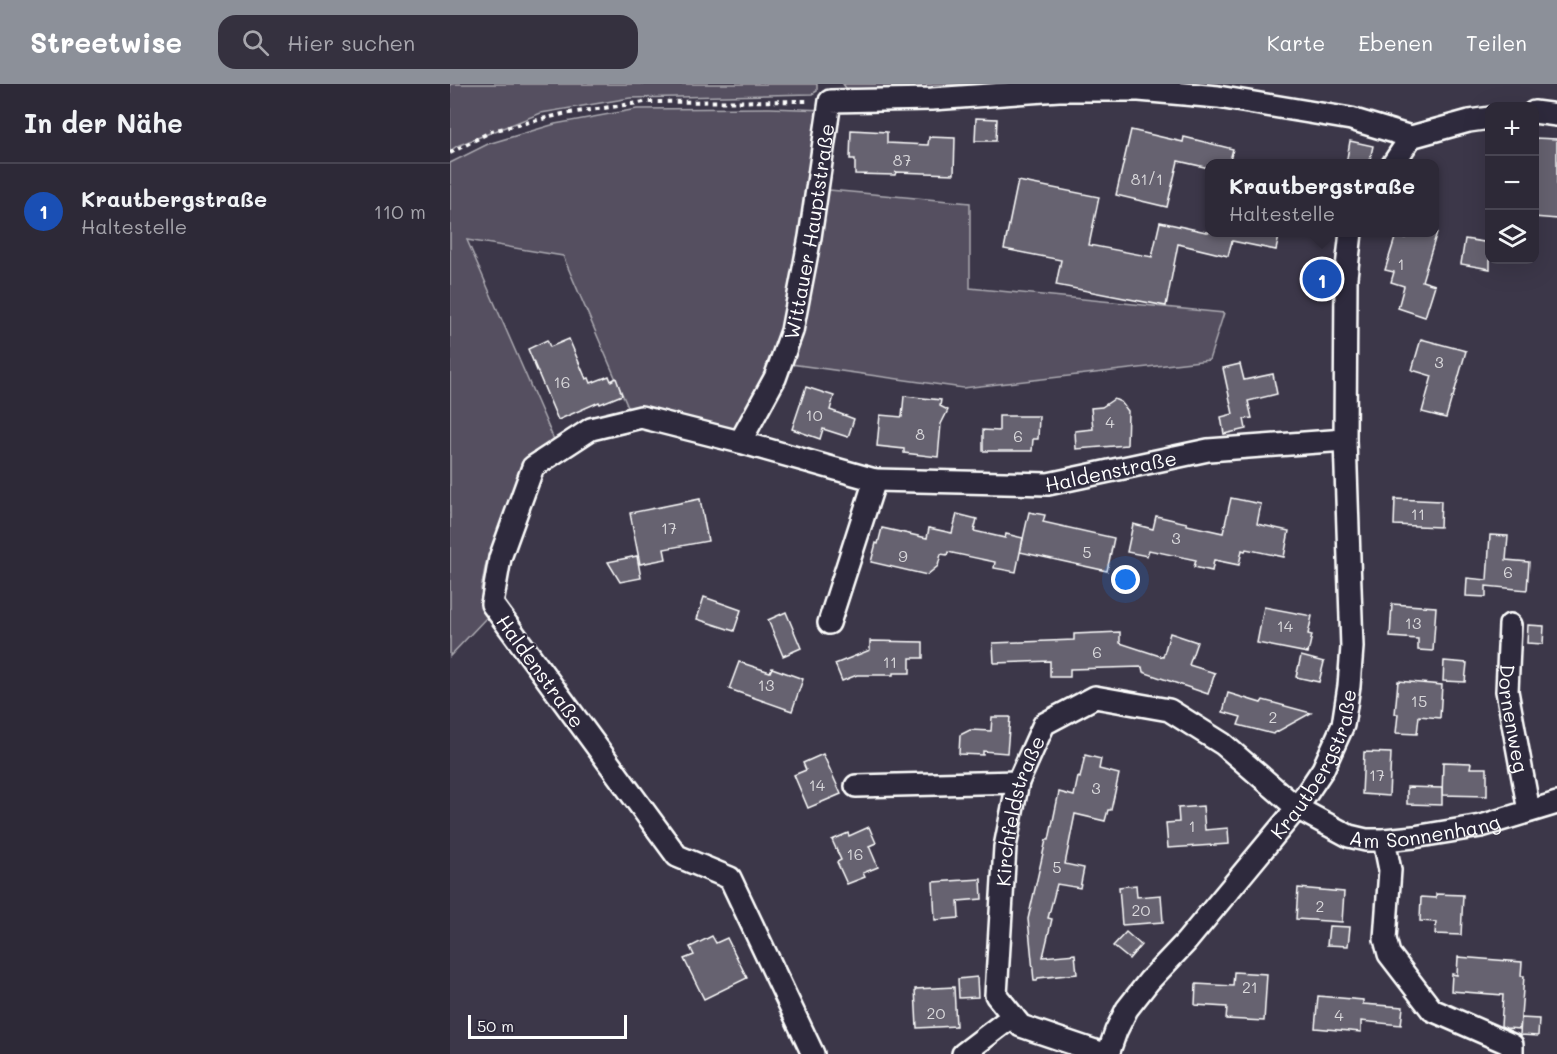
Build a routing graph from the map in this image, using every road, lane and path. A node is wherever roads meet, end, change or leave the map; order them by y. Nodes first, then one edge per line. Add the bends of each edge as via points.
1 (830, 101) junction
2 (1539, 113) edge
3 (1557, 115) edge
4 (1485, 119) edge
5 (1412, 137) junction
6 (450, 153) edge
7 (1397, 159) edge
8 (1350, 237) edge
9 (1345, 440) junction
10 (740, 442) junction
11 (875, 480) junction
12 (828, 623) dead end
13 (1510, 625) dead end
14 (1018, 782) junction
15 (856, 786) dead end
16 (1557, 803) edge
17 (1297, 807) junction
18 (1529, 811) junction
19 (1384, 840) junction
20 (1013, 1016) junction
21 (813, 1054) edge
22 (963, 1054) edge
23 (1106, 1054) edge
24 (1512, 1054) edge

1 - 5 street, Wittauer Hauptstraße via 1138,90 1218,97 1351,119
1 - 6 path via 645,102 563,114 492,131
1 - 10 street, Wittauer Hauptstraße via 792,332 775,378
2 - 3 street
4 - 5 street
5 - 7 street
8 - 9 street, Krautbergstraße via 1346,277
9 - 11 street, Haldenstraße via 1208,450 1048,484
9 - 17 street, Krautbergstraße via 1350,686 1343,725 1323,769
10 - 11 street, Haldenstraße
10 - 21 street, Haldenstraße via 641,417 591,429 534,467 500,558 492,604 676,856 730,878
11 - 12 street
13 - 18 street, Dornenweg via 1507,691
14 - 15 street
14 - 17 street, Kirchfeldstraße via 1044,724 1095,697 1169,710 1223,744
14 - 20 street, Kirchfeldstraße via 1005,847 996,995
16 - 18 street, Am Sonnenhang
17 - 19 street, Am Sonnenhang via 1349,836
17 - 23 street, Krautbergstraße via 1149,981 1128,1010
18 - 19 street, Am Sonnenhang via 1481,826
19 - 24 street via 1390,870 1385,939 1389,954 1432,1010 1512,1046
20 - 22 street
20 - 23 street, Kirchfeldstraße via 1022,1026

